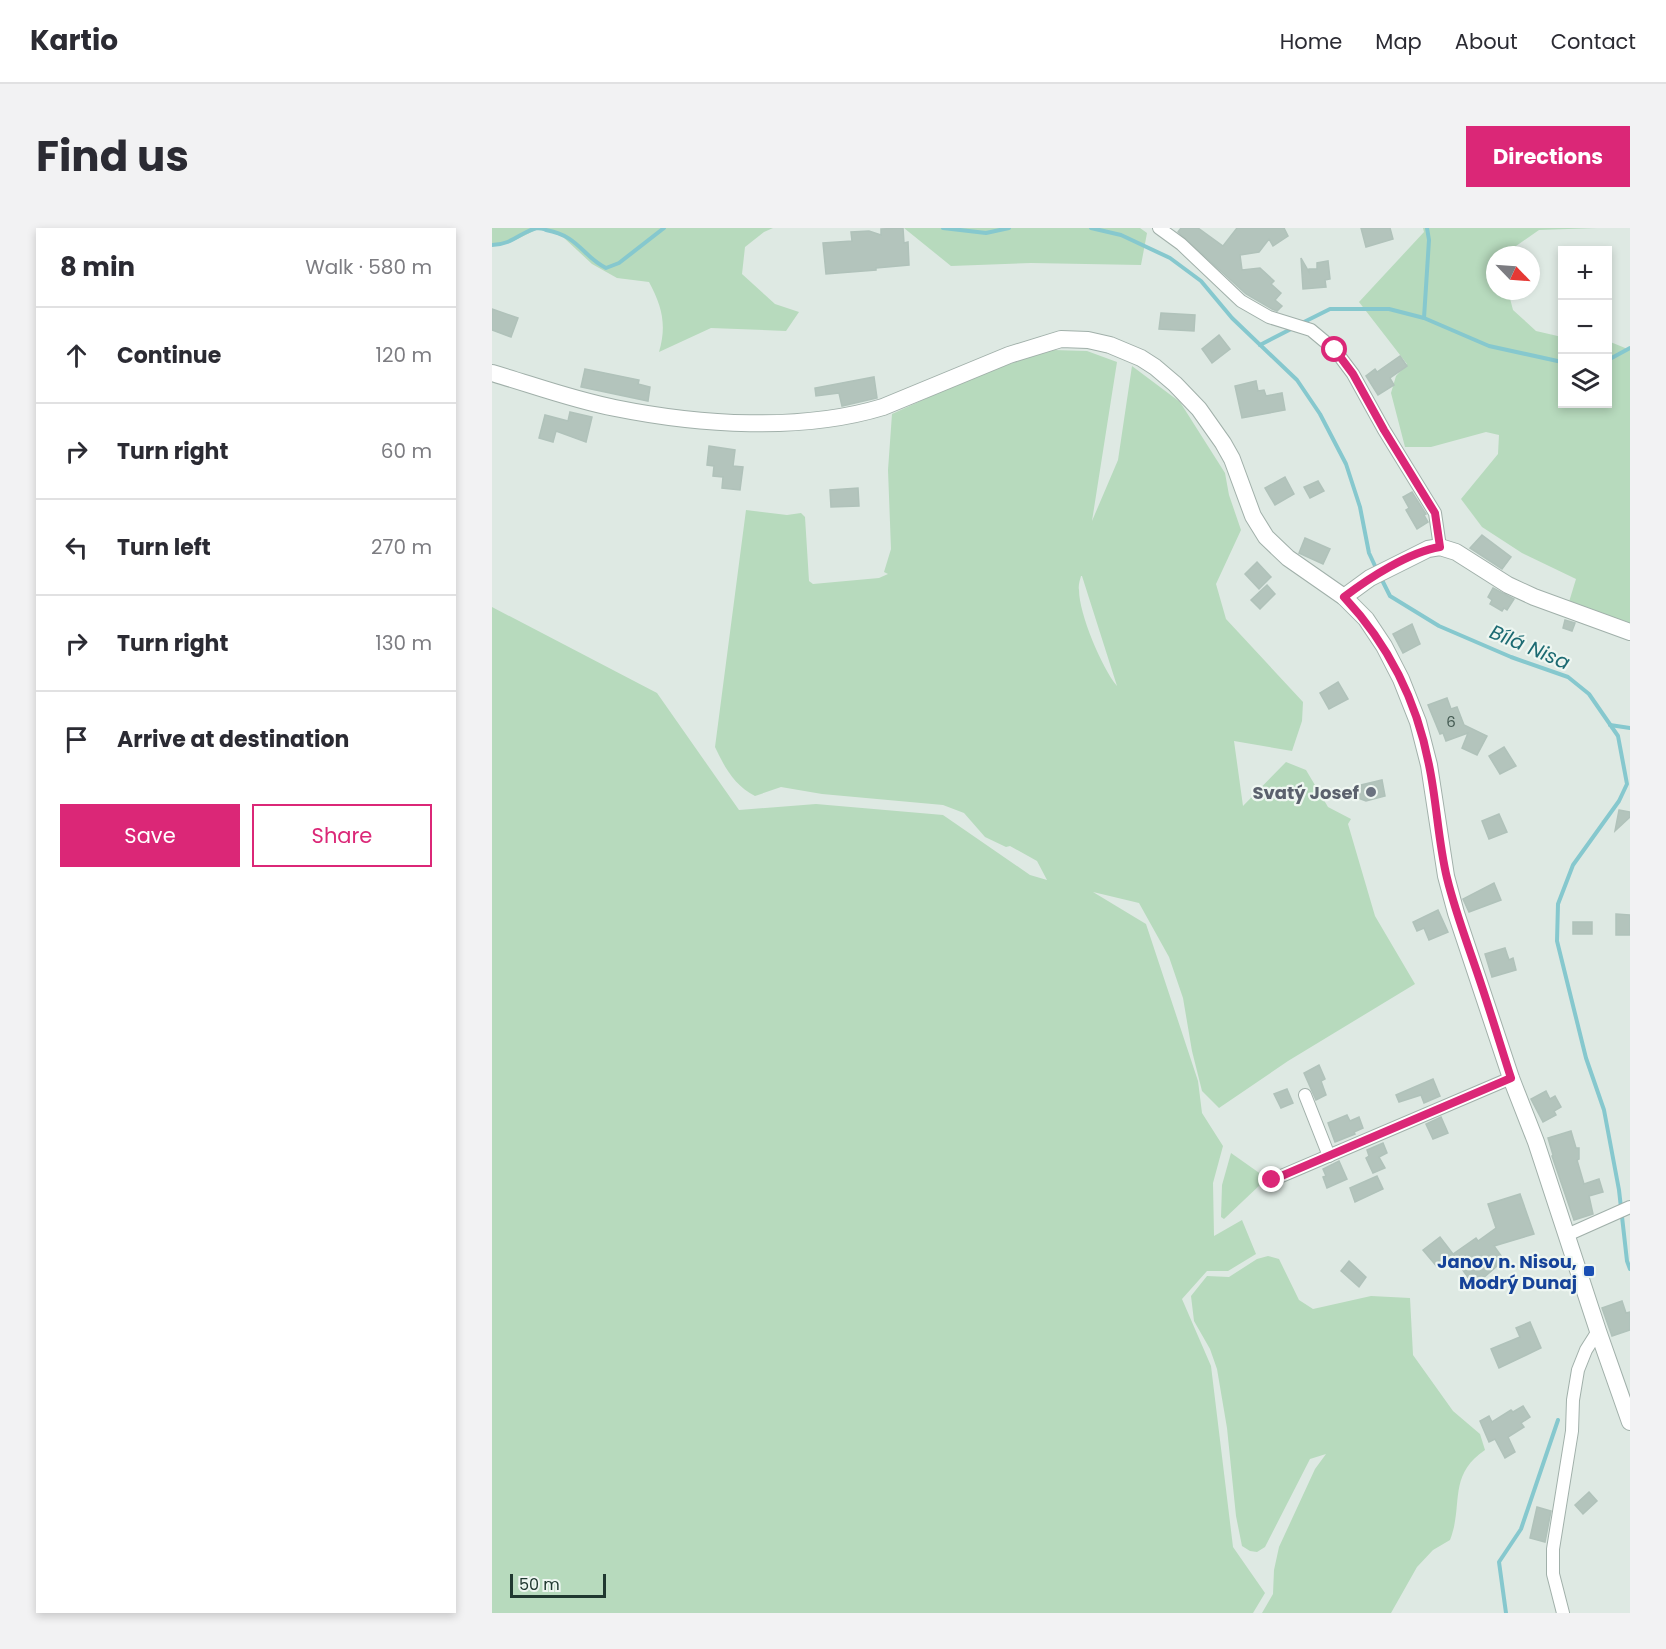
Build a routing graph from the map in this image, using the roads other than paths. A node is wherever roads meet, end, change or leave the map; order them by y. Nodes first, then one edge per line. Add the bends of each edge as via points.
1 (1159, 228) edge
2 (492, 373) edge
3 (1440, 547) junction
4 (1344, 597) junction
5 (1630, 633) edge
6 (1511, 1078) junction
7 (1305, 1095) dead end
8 (1329, 1156) junction
9 (1272, 1180) dead end
10 (1630, 1207) edge
11 (1567, 1235) junction
12 (1598, 1331) junction
13 (1630, 1422) edge
14 (1563, 1613) edge

1 - 3 street via 1241,301 1269,317 1311,330 1335,350 1435,513
2 - 4 street via 568,397 656,415 726,422 798,422 842,418 884,407 1009,355 1061,339 1110,345 1155,367 1199,409 1232,459 1253,516 1266,537 1288,558
3 - 4 street via 1386,569
3 - 5 street via 1456,552 1534,597
4 - 6 street via 1384,646 1418,722 1449,885
6 - 8 street
6 - 11 street
7 - 8 street
8 - 9 street
10 - 11 street
11 - 12 street
12 - 13 street
12 - 14 street via 1578,1370 1553,1549 1553,1574

